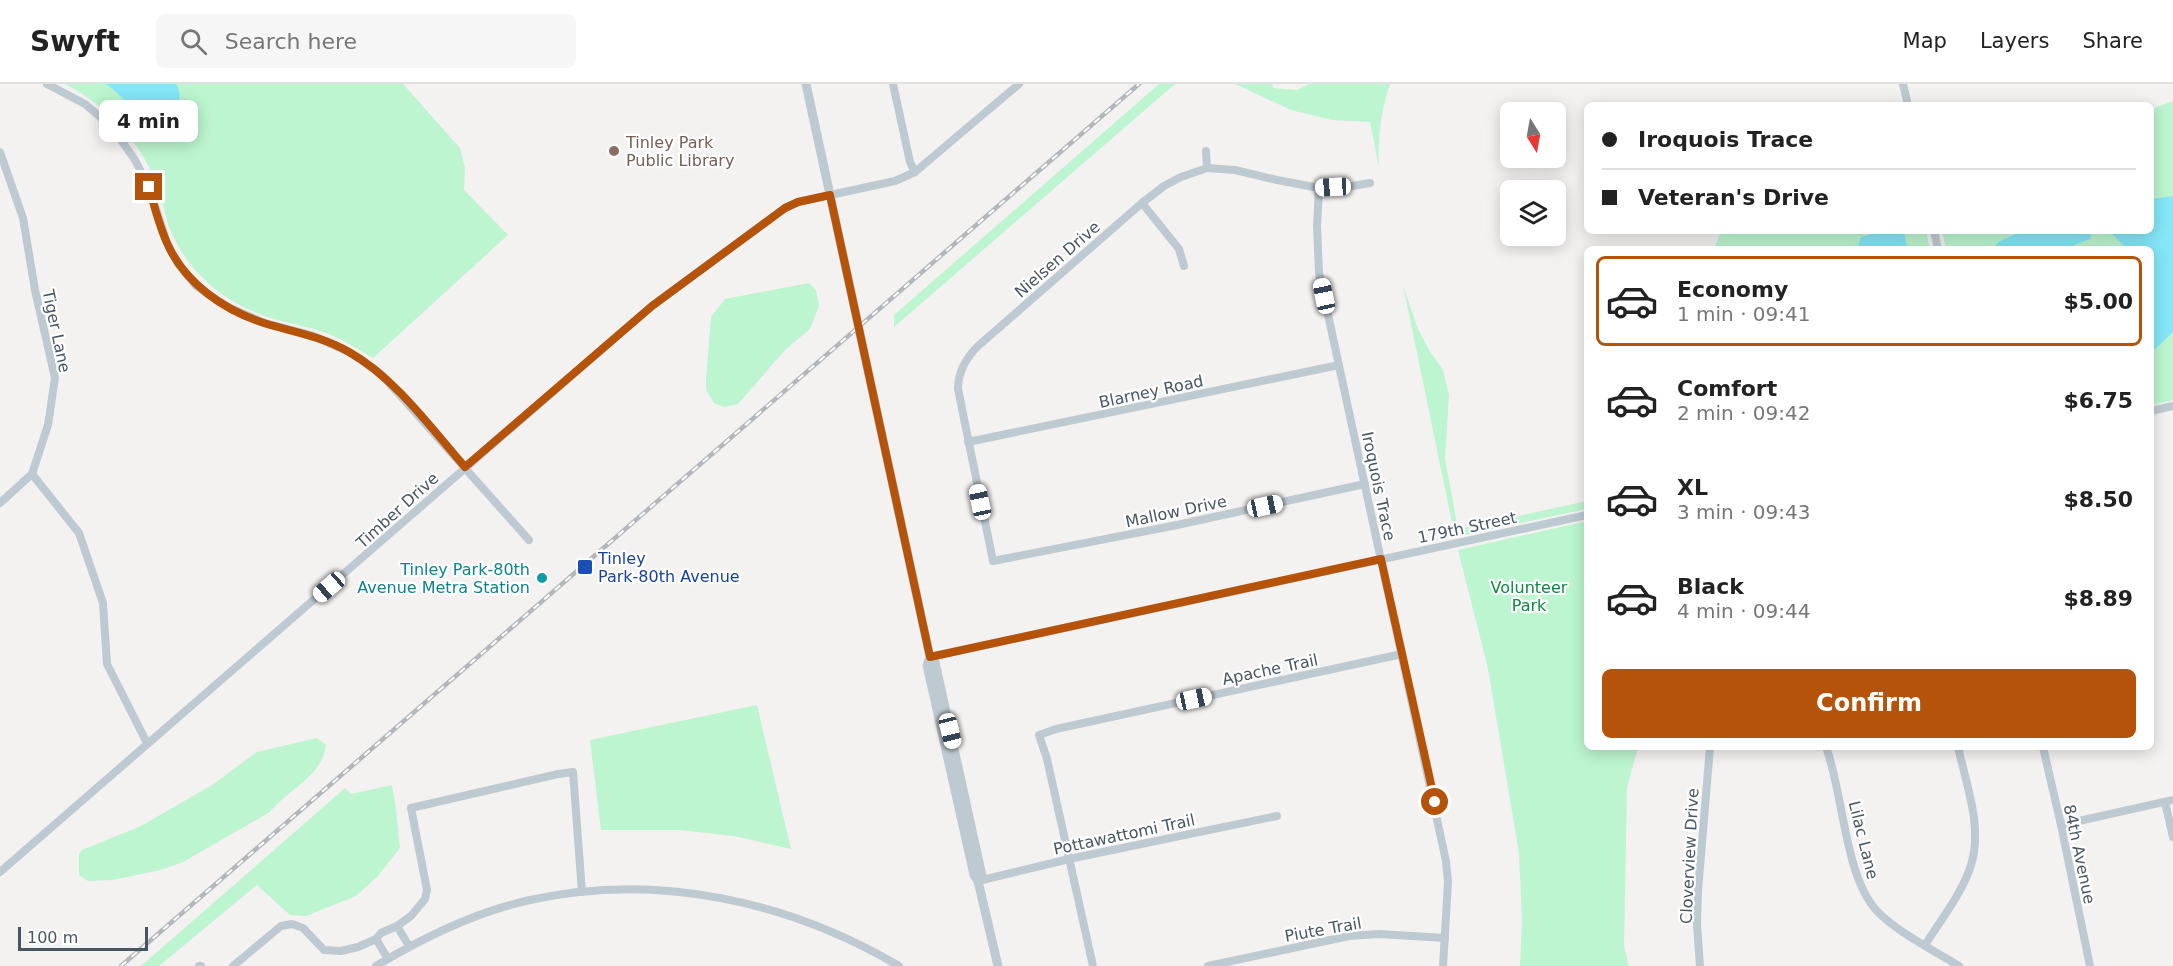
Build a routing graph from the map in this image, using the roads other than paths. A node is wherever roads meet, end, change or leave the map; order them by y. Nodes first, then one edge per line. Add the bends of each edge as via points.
1 (46, 84) edge
2 (806, 84) edge
3 (893, 84) edge
4 (1019, 84) edge
5 (1903, 84) edge
6 (1907, 102) edge
7 (1206, 151) dead end
8 (0, 152) edge
9 (1207, 168) junction
10 (915, 172) junction
11 (1370, 183) dead end
12 (1319, 188) junction
13 (830, 195) junction
14 (1142, 203) junction
15 (1184, 266) dead end
16 (1339, 365) junction
17 (2173, 406) edge
18 (2154, 410) edge
19 (968, 442) junction
20 (465, 467) junction
21 (32, 474) junction
22 (1365, 484) junction
23 (0, 503) edge
24 (1584, 516) edge
25 (529, 540) dead end
26 (1381, 559) junction
27 (993, 561) joint
28 (1402, 654) junction
29 (930, 657) junction
30 (147, 743) junction
31 (1710, 750) edge
32 (1827, 750) edge
33 (1959, 750) edge
34 (2044, 750) edge
35 (2169, 801) edge
36 (1277, 816) dead end
37 (2061, 825) junction
38 (2173, 837) edge
39 (1069, 859) junction
40 (0, 872) edge
41 (978, 882) junction
42 (582, 892) junction
43 (397, 926) junction
44 (1445, 938) junction
45 (376, 939) junction
46 (1925, 945) junction
47 (409, 946) junction
48 (388, 959) junction
49 (233, 966) edge
50 (376, 966) edge
51 (899, 966) edge
52 (998, 966) edge
53 (1093, 966) edge
54 (1208, 966) edge
55 (1443, 966) edge
56 (1700, 966) edge
57 (1959, 966) edge
58 (2090, 966) edge

1 - 20 street via 85,104 112,127 149,187 177,262 196,286 228,307 265,323 311,335 349,352 381,374
2 - 13 street
3 - 10 street
4 - 10 street, Timber Drive
5 - 6 street
7 - 9 street
8 - 21 street, Tiger Lane via 23,218 55,378 48,424
9 - 12 street, Nielsen Drive
9 - 14 street, Nielsen Drive via 1172,181
10 - 13 street, Timber Drive via 895,182
11 - 12 street, Nielsen Drive
12 - 16 street, Iroquois Trace via 1319,273
13 - 20 street, Timber Drive via 785,208 652,306
13 - 29 street
14 - 15 street via 1179,249
14 - 19 street, Nielsen Drive via 970,354 958,383
16 - 19 street, Blarney Road
16 - 22 street, Iroquois Trace
17 - 18 street
19 - 27 street, Nielsen Drive
20 - 25 street
20 - 30 street, Timber Drive
21 - 23 street
21 - 30 street via 79,533 104,603 107,664
22 - 26 street, Iroquois Trace
22 - 27 street, Mallow Drive
24 - 26 street, 179th Street
26 - 28 street, Iroquois Trace
26 - 29 street, 179th Street
28 - 39 street, Apache Trail via 1039,735
28 - 44 street, Iroquois Trace via 1446,861
29 - 41 street via 927,665
30 - 40 street, Timber Drive
31 - 56 street, Cloverview Drive via 1698,891
32 - 46 street, Lilac Lane via 1863,890 1881,915
33 - 46 street via 1974,821 1975,849 1967,877
34 - 37 street, 84th Avenue
35 - 37 street
35 - 38 street
36 - 39 street, Pottawattomi Trail
37 - 58 street, 84th Avenue
39 - 41 street, Pottawattomi Trail
39 - 53 street
41 - 52 street
42 - 43 street via 573,772 558,774 411,808 427,890 418,908
42 - 47 street via 530,900 491,912
42 - 51 street via 675,891 775,910 843,936
43 - 45 street
43 - 47 street
44 - 54 street, Piute Trail via 1349,936
44 - 55 street, Iroquois Trace
45 - 48 street
45 - 49 street via 348,950 328,951 303,928 281,926
46 - 57 street, Lilac Lane
47 - 48 street
48 - 50 street

